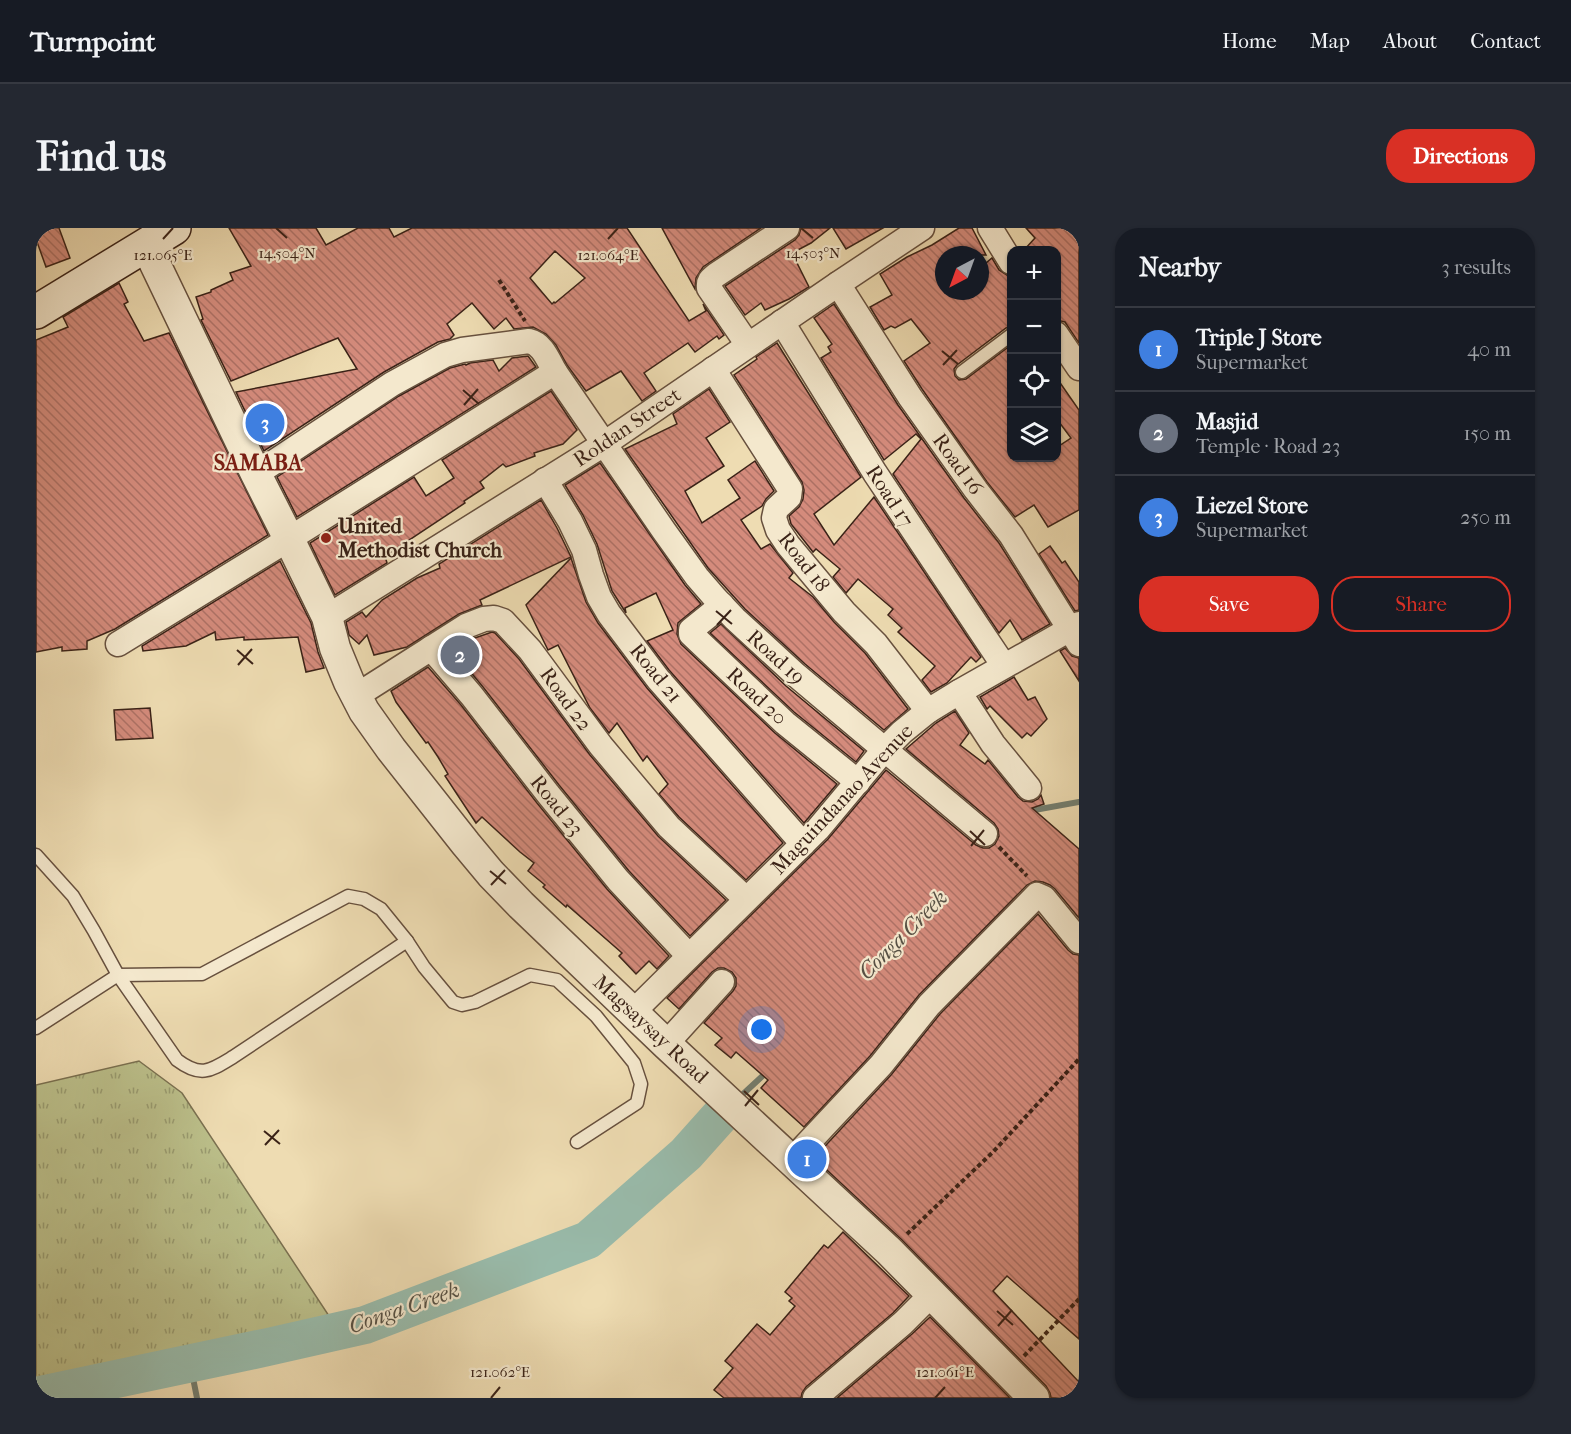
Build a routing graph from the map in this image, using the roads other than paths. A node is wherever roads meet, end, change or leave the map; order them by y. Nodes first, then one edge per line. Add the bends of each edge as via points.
1 (174, 228) edge
2 (787, 228) edge
3 (922, 228) edge
4 (990, 228) edge
5 (146, 245) junction
6 (1007, 256) edge
7 (838, 284) junction
8 (36, 312) edge
9 (782, 322) junction
10 (1007, 338) edge
11 (1061, 341) edge
12 (748, 345) junction
13 (1079, 368) edge
14 (713, 369) junction
15 (555, 372) junction
16 (962, 372) dead end
17 (604, 444) junction
18 (256, 474) junction
19 (545, 480) junction
20 (289, 538) junction
21 (722, 605) junction
22 (327, 617) junction
23 (1076, 632) edge
24 (118, 644) dead end
25 (430, 648) junction
26 (1004, 666) junction
27 (959, 692) junction
28 (356, 696) junction
29 (928, 711) junction
30 (884, 750) junction
31 (858, 782) junction
32 (1029, 788) dead end
33 (993, 841) road end
34 (803, 844) junction
35 (36, 855) edge
36 (747, 899) junction
37 (407, 941) junction
38 (1079, 941) edge
39 (689, 956) junction
40 (118, 975) junction
41 (722, 982) dead end
42 (633, 1012) junction
43 (36, 1028) edge
44 (666, 1044) junction
45 (577, 1142) dead end
46 (792, 1161) junction
47 (932, 1294) junction
48 (1018, 1389) edge
49 (815, 1398) edge

1 - 5 main road
2 - 12 street via 708,284
3 - 7 street, Roldan Street
4 - 6 street
5 - 8 main road
5 - 18 street, Magsaysay Road
7 - 9 street, Roldan Street
7 - 23 street, Road 16 via 910,397
9 - 12 street, Roldan Street
9 - 26 street, Road 17 via 875,473
10 - 16 lane
11 - 13 street
12 - 14 street, Roldan Street
14 - 17 street, Roldan Street
14 - 29 street, Road 18 via 790,489 789,497 776,510 778,530
15 - 17 street, Road 19
15 - 18 street, Road 19 via 539,345 529,341 445,355 392,384
15 - 20 street
17 - 19 street, Roldan Street
17 - 21 street, Road 19 via 697,577
18 - 20 street, Magsaysay Road
19 - 22 street, Roldan Street
19 - 34 street, Road 21 via 570,520 609,614 658,679
20 - 22 street, Magsaysay Road
20 - 24 street
21 - 30 street, Road 19
21 - 31 street, Road 20 via 691,634 785,723
22 - 28 street, Magsaysay Road via 335,648
23 - 26 street, Maguindanao Avenue
25 - 28 street, Road 22
25 - 36 street, Road 22 via 484,619 503,621 669,827
25 - 39 street, Road 23 via 618,880
26 - 27 street, Maguindanao Avenue
27 - 29 street, Maguindanao Avenue
27 - 32 street via 993,744
28 - 42 street, Magsaysay Road via 392,749 491,874
29 - 30 street, Maguindanao Avenue
30 - 31 street, Maguindanao Avenue
30 - 33 street, Road 19
31 - 34 street, Maguindanao Avenue
34 - 36 street, Maguindanao Avenue
35 - 40 lane via 72,896
36 - 39 street, Maguindanao Avenue
37 - 40 lane via 381,909 364,899 348,896 202,974
37 - 40 lane via 233,1057 201,1072 177,1060
37 - 45 lane via 453,1002 475,1002 530,975 557,980 596,1016 634,1063 641,1084 637,1103
38 - 46 street via 1044,898 1037,895 929,1005 881,1065
39 - 42 street, Maguindanao Avenue
40 - 43 lane
41 - 44 street
42 - 44 street, Magsaysay Road
44 - 46 street, Magsaysay Road
46 - 47 street, Magsaysay Road
47 - 48 street, Magsaysay Road
47 - 49 street

